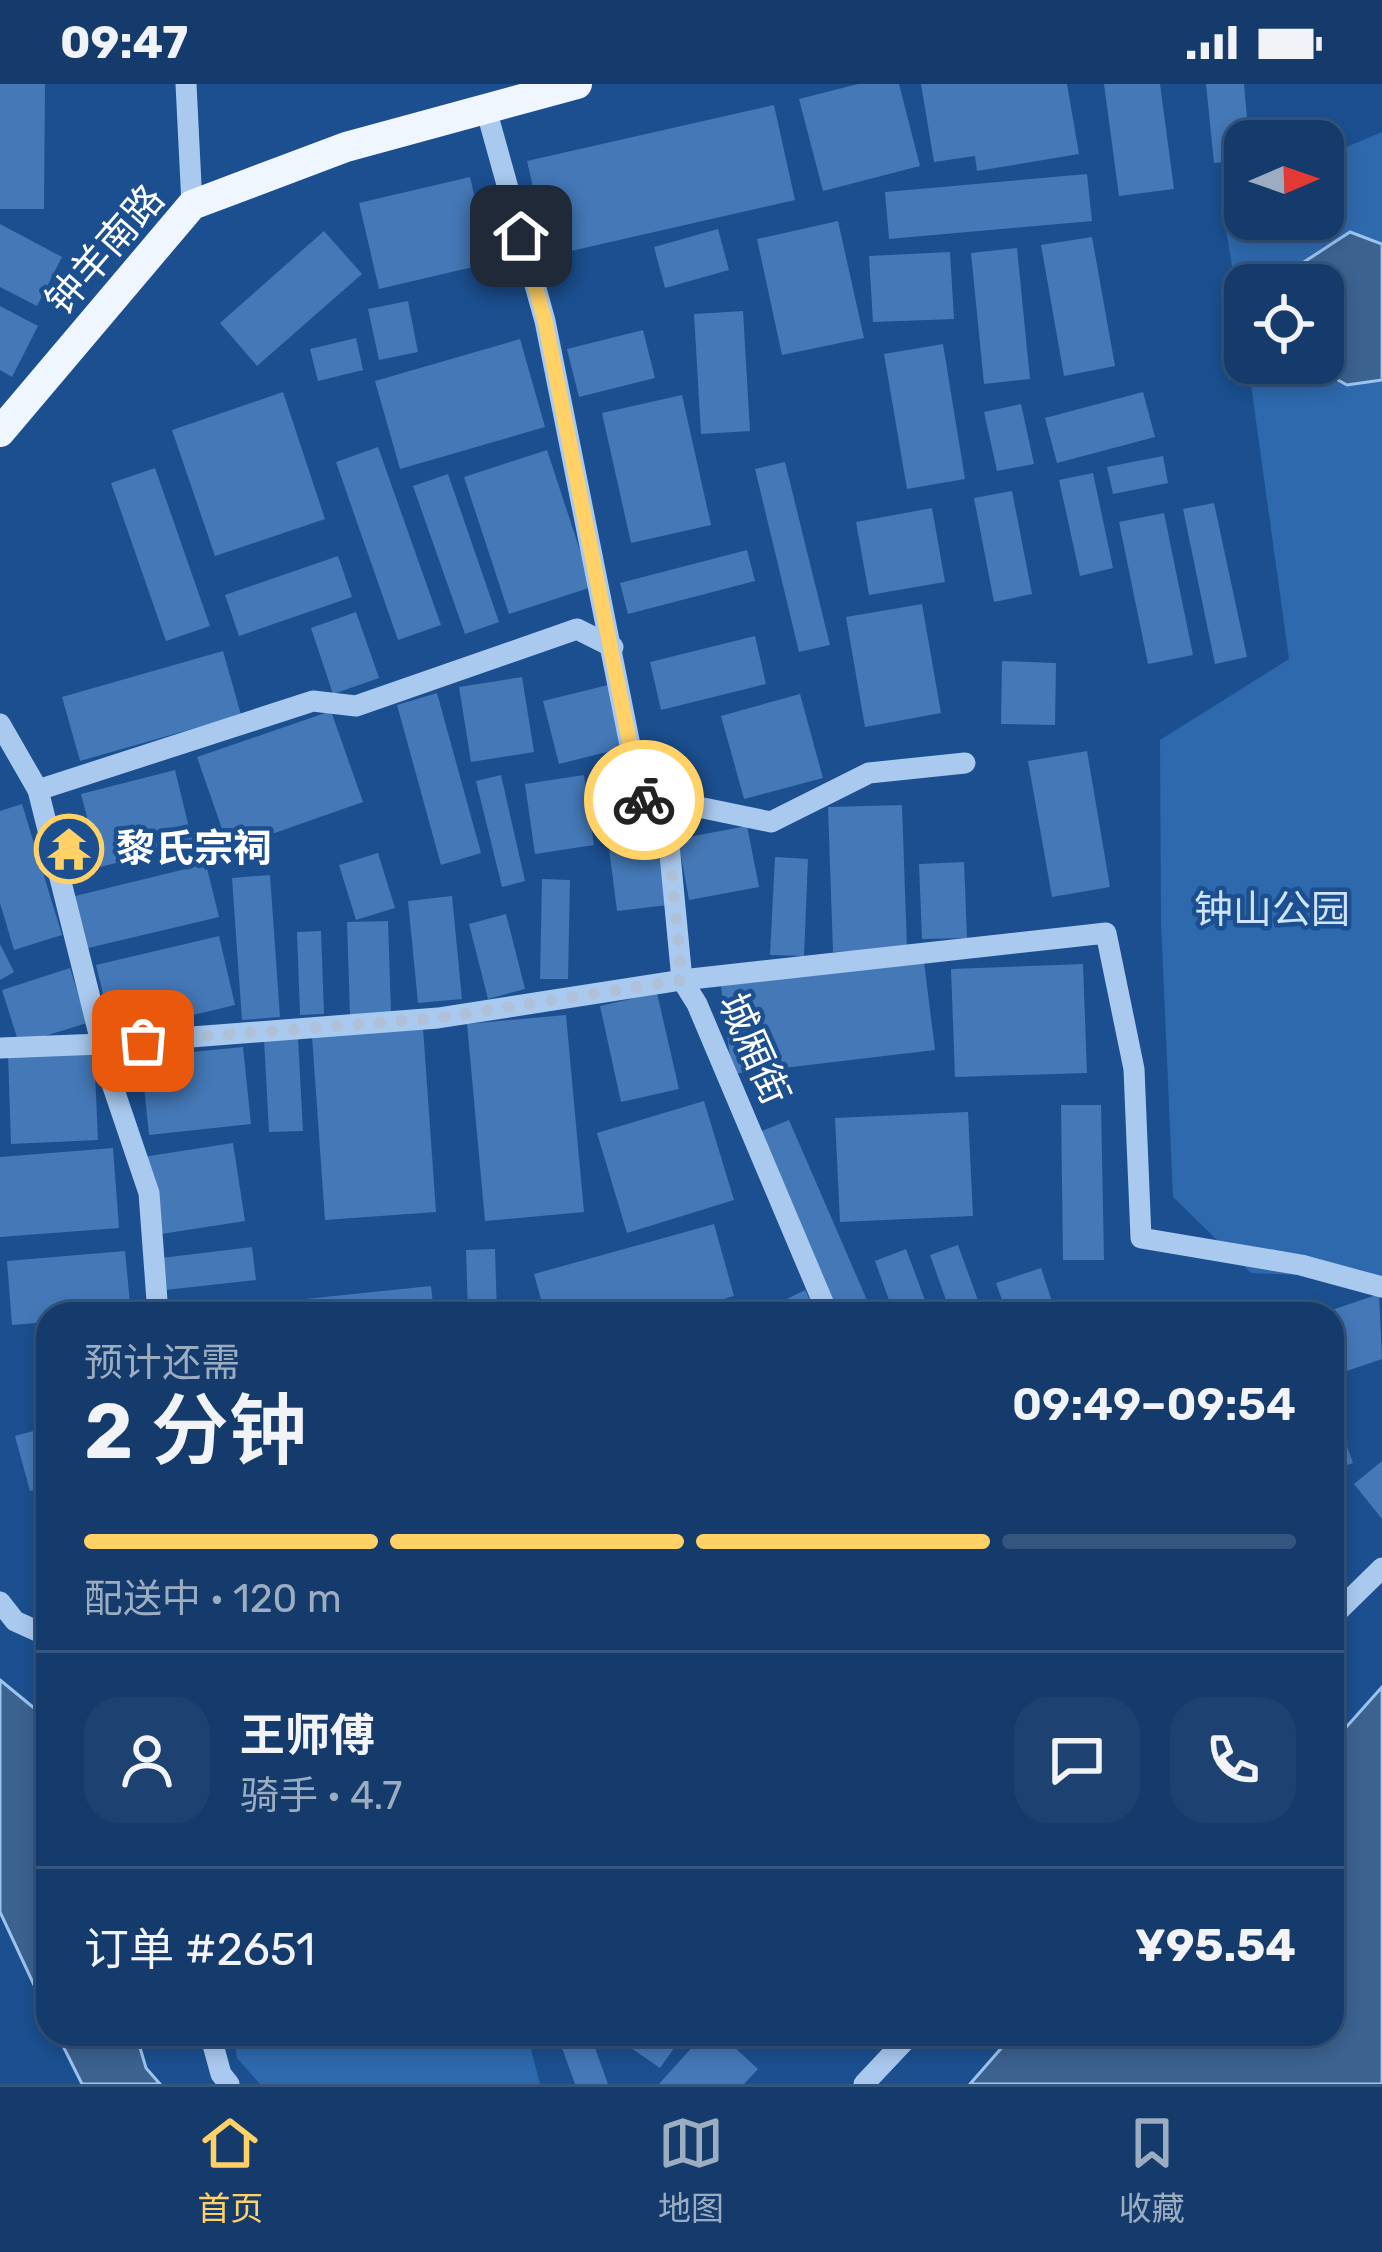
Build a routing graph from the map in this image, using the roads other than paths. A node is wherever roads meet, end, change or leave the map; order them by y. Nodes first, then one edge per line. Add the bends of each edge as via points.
1 (186, 84) edge
2 (577, 84) edge
3 (485, 109) junction
4 (192, 206) junction
5 (0, 433) edge
6 (613, 647) junction
7 (0, 724) edge
8 (965, 763) dead end
9 (38, 790) junction
10 (640, 795) junction
11 (682, 980) junction
12 (101, 1044) junction
13 (0, 1048) edge
14 (1382, 1287) edge
15 (157, 1302) edge
16 (823, 1302) edge
17 (1382, 1568) edge
18 (0, 1602) edge
19 (1344, 1605) edge
20 (36, 1631) edge
21 (213, 2046) edge
22 (900, 2046) edge
23 (229, 2084) edge
24 (864, 2084) edge

1 - 4 street
2 - 3 main road, 钟羊南路
3 - 4 main road, 钟羊南路 via 346,147
3 - 6 street, 城厢街 via 545,321
4 - 5 main road, 钟羊南路
6 - 9 street via 577,629 356,706 313,700
6 - 10 street, 城厢街
7 - 9 street
8 - 10 street via 869,773 771,822
9 - 12 street
10 - 11 street, 城厢街 via 667,823
11 - 12 street via 438,1018
11 - 14 street via 1106,933 1134,1069 1142,1238
11 - 16 street, 城厢街
12 - 13 street
12 - 15 street via 149,1193
17 - 19 street
18 - 20 street via 15,1622
21 - 23 street
22 - 24 street

